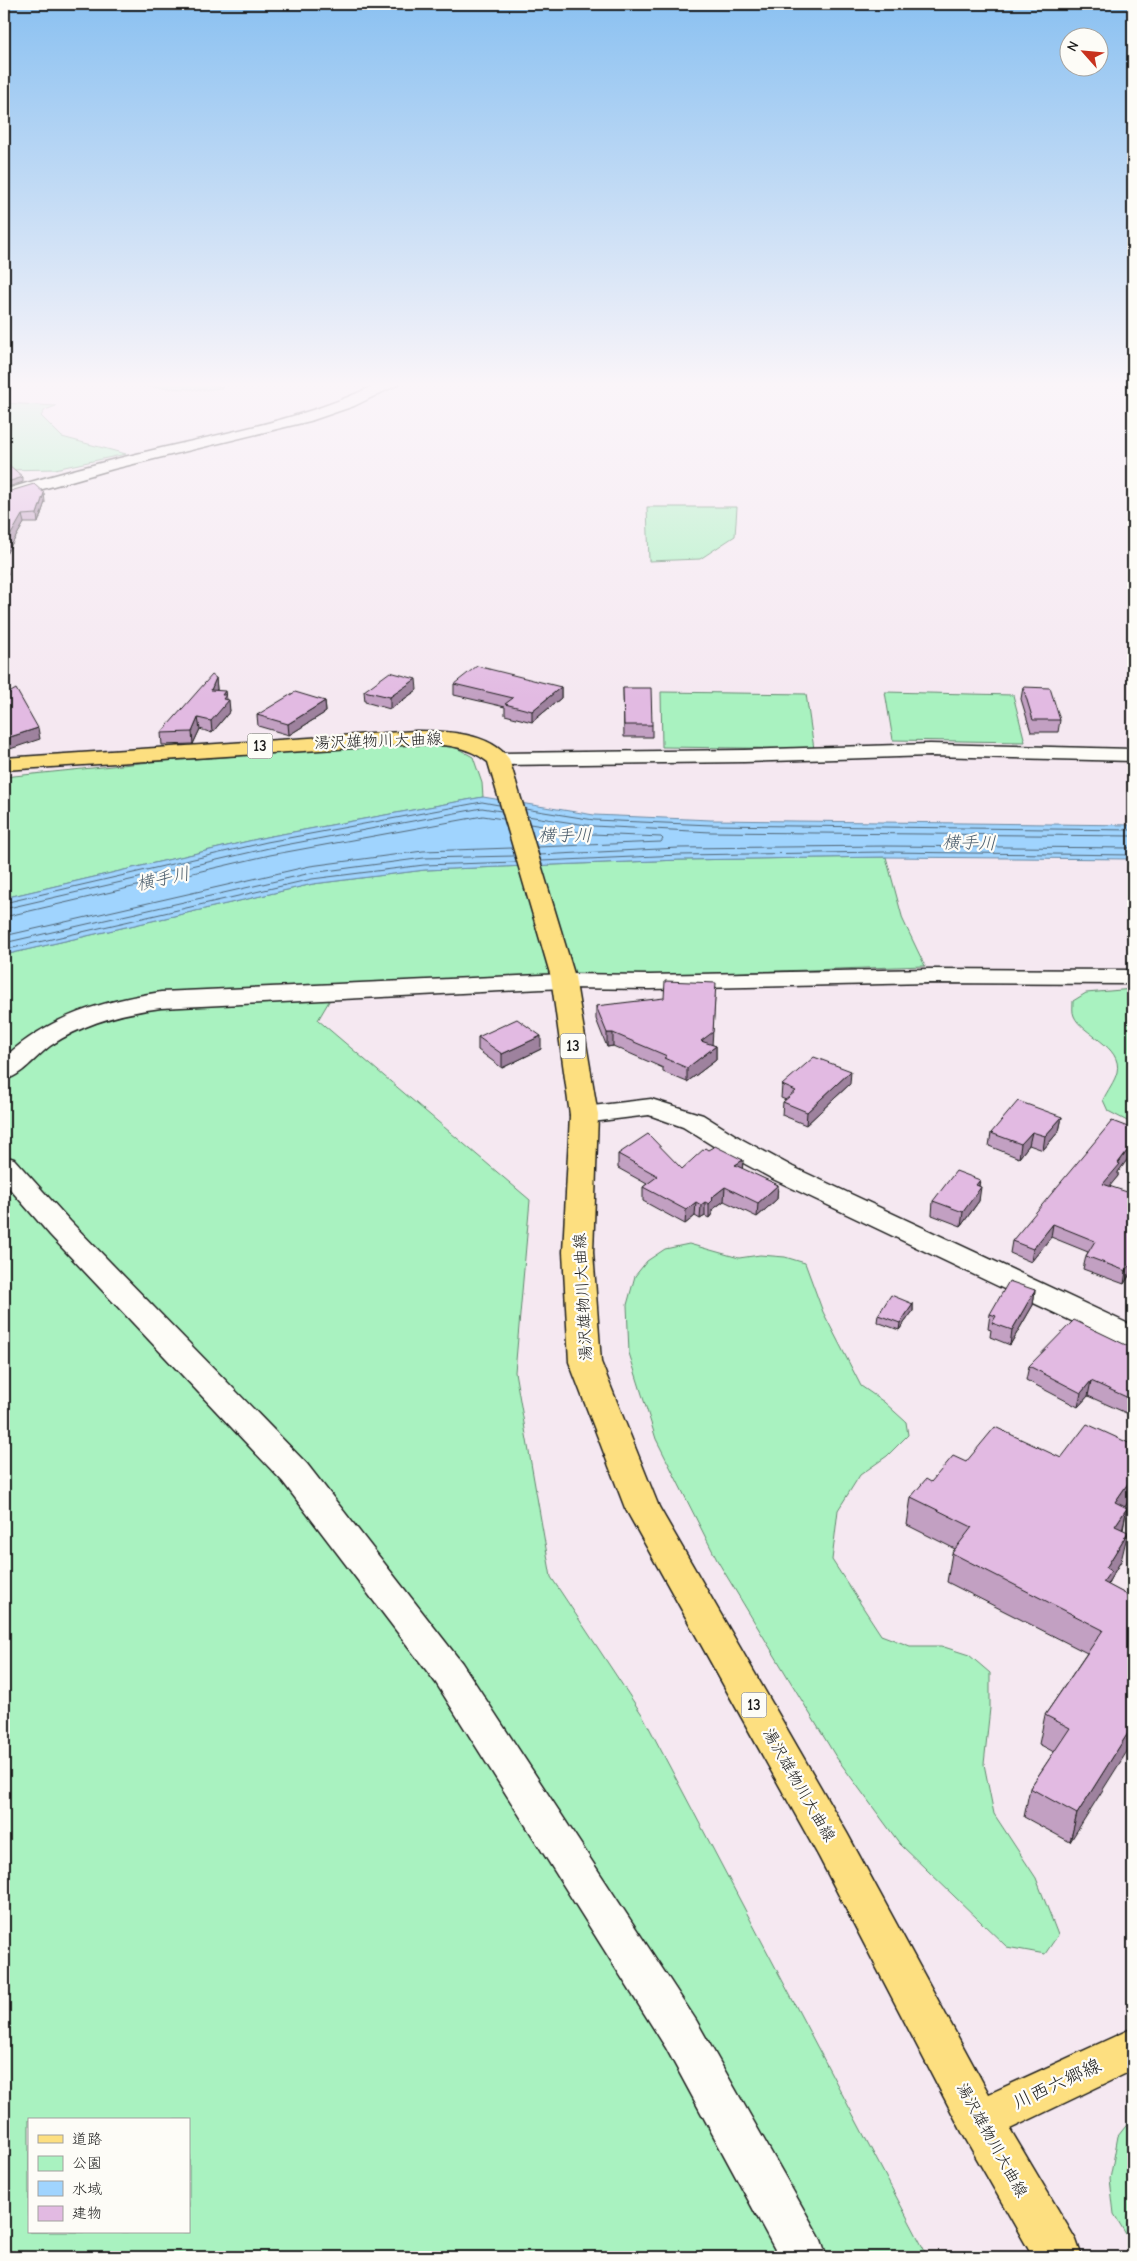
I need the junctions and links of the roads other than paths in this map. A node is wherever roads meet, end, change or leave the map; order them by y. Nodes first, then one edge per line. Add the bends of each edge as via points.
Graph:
1 (27, 488) edge
2 (4, 495) edge
3 (1133, 755) edge
4 (4, 764) edge
5 (501, 766) junction
6 (1133, 977) edge
7 (563, 979) junction
8 (4, 1072) edge
9 (584, 1115) junction
10 (4, 1165) edge
11 (1133, 1338) edge
12 (1133, 2048) edge
13 (980, 2121) junction
14 (804, 2257) edge
15 (1059, 2257) edge

1 - 2 street
3 - 5 street via 930,750
4 - 5 main road, 湯沢雄物川大曲線 / 13 via 387,738 446,738 489,750
5 - 7 main road, 湯沢雄物川大曲線 / 13
6 - 7 street via 929,976 650,982
7 - 8 street via 125,1004 68,1023 22,1054
7 - 9 main road, 湯沢雄物川大曲線 / 13
9 - 11 street via 652,1107 694,1121 783,1173
9 - 13 main road, 湯沢雄物川大曲線 / 13 via 578,1252 585,1362 638,1499 833,1845
10 - 14 street via 60,1228 295,1473 449,1673 681,2034
12 - 13 main road, 川西六郷線
13 - 15 main road, 湯沢雄物川大曲線 / 13

